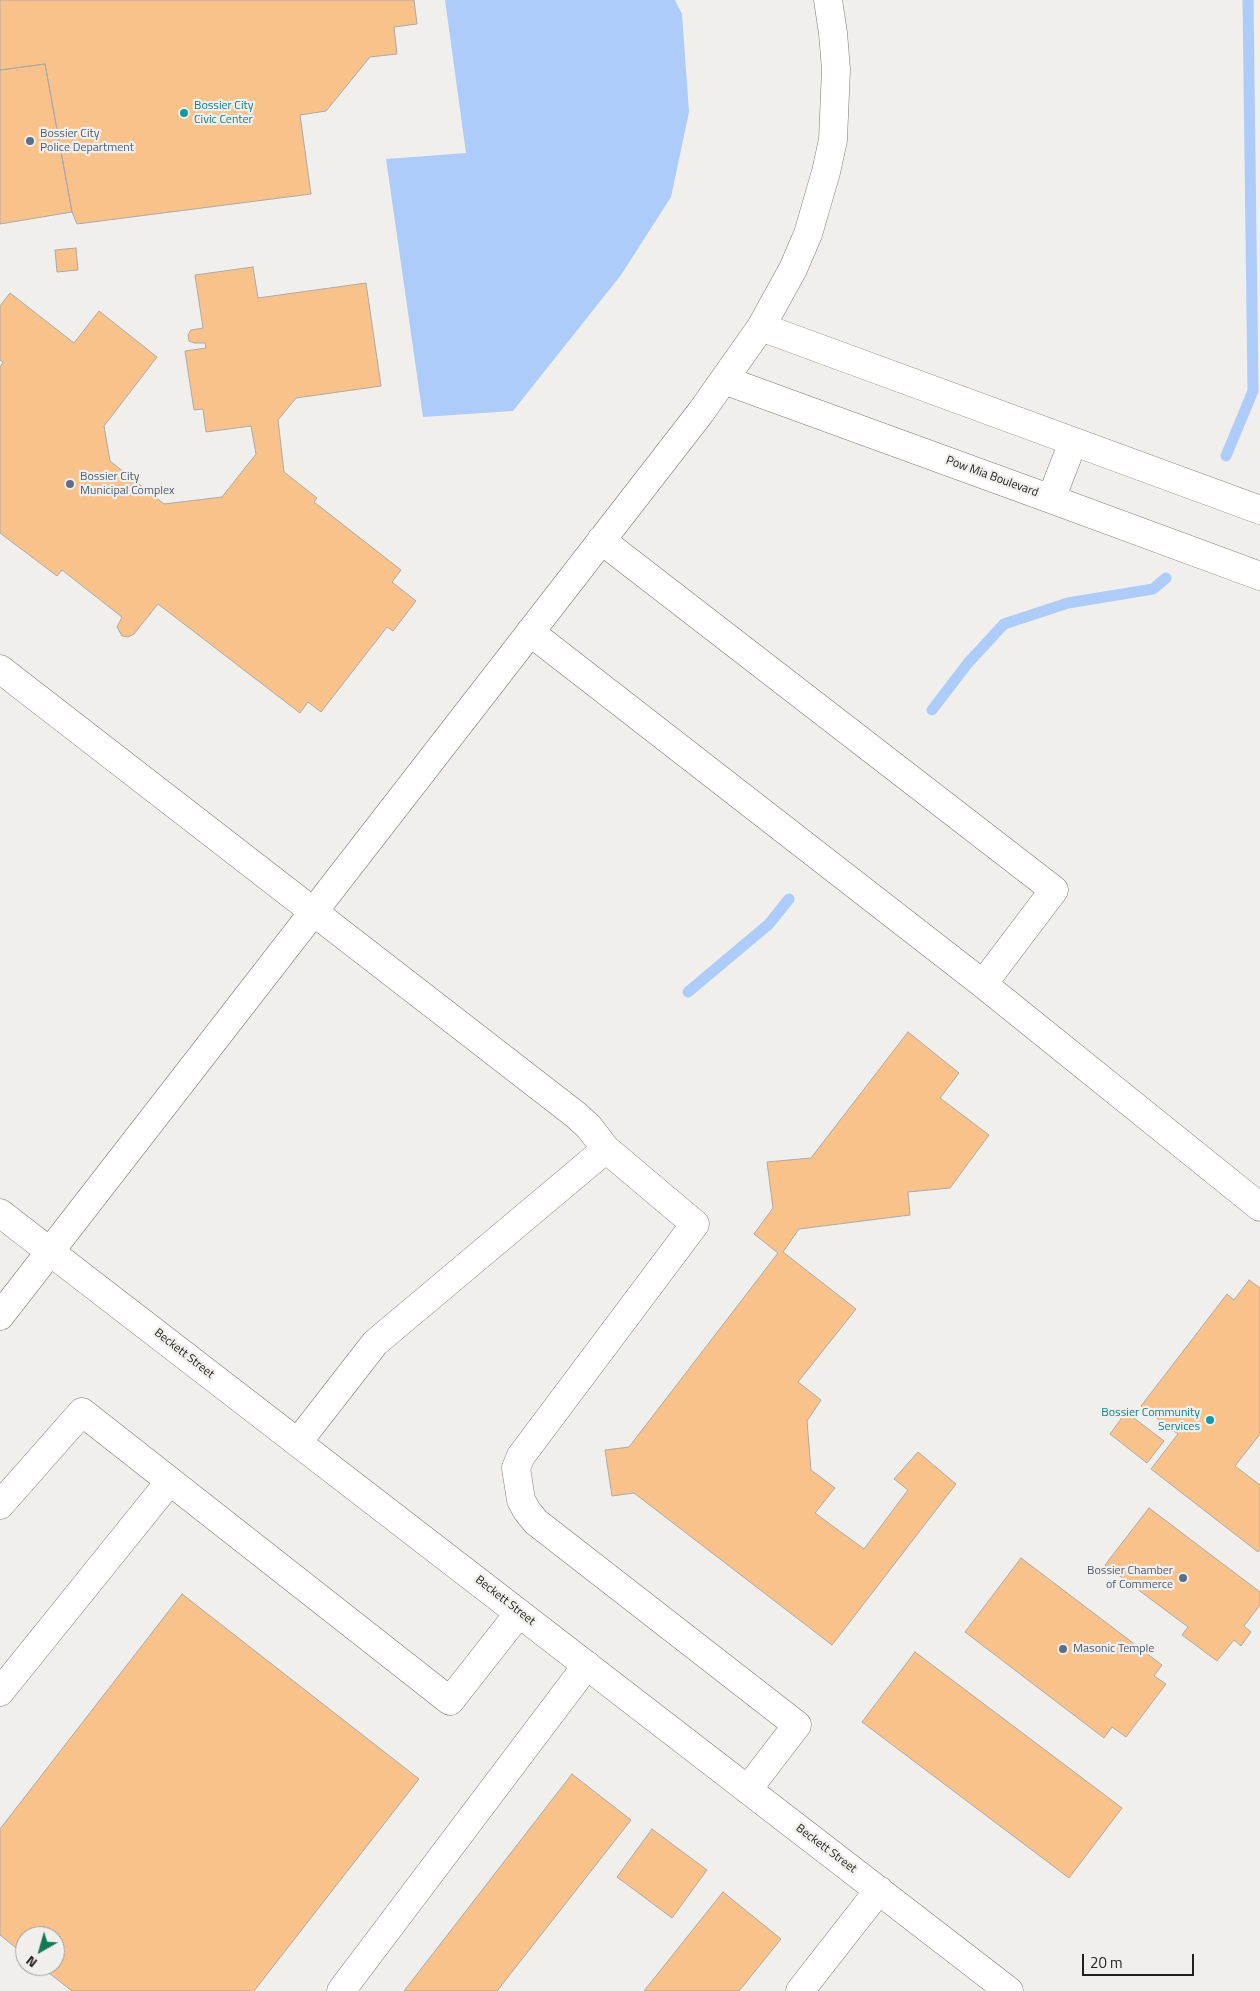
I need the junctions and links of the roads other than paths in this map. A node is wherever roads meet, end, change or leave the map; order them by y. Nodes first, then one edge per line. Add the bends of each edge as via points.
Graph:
1 (828, 0) edge
2 (761, 327) junction
3 (724, 380) junction
4 (1073, 442) junction
5 (1051, 499) junction
6 (1260, 510) edge
7 (601, 540) junction
8 (1260, 576) edge
9 (530, 632) junction
10 (0, 669) edge
11 (313, 911) junction
12 (983, 984) junction
13 (606, 1148) junction
14 (1260, 1207) edge
15 (0, 1213) edge
16 (50, 1251) junction
17 (0, 1316) edge
18 (298, 1442) junction
19 (170, 1481) junction
20 (0, 1505) edge
21 (519, 1612) junction
22 (588, 1665) junction
23 (0, 1692) edge
24 (748, 1789) junction
25 (879, 1890) junction
26 (341, 1991) edge
27 (800, 1991) edge
28 (1009, 1991) edge

1 - 2 street via 836,69 833,140 808,234
2 - 3 street
2 - 4 street
3 - 5 street, Pow Mia Boulevard
3 - 7 street
4 - 5 street
4 - 6 street
5 - 8 street, Pow Mia Boulevard
7 - 9 street
7 - 12 street via 1054,890
9 - 11 street
9 - 12 street
10 - 11 street
11 - 13 street via 576,1114
11 - 16 street
12 - 14 street
13 - 18 street via 375,1343
13 - 24 street via 695,1224 521,1456 516,1468 520,1500 536,1522 797,1724
15 - 16 street, Beckett Street
16 - 17 street
16 - 18 street, Beckett Street
18 - 21 street, Beckett Street
19 - 20 street via 82,1412
19 - 21 street via 450,1701
19 - 23 street
21 - 22 street, Beckett Street
22 - 24 street, Beckett Street
22 - 26 street
24 - 25 street, Beckett Street
25 - 27 street
25 - 28 street, Beckett Street

